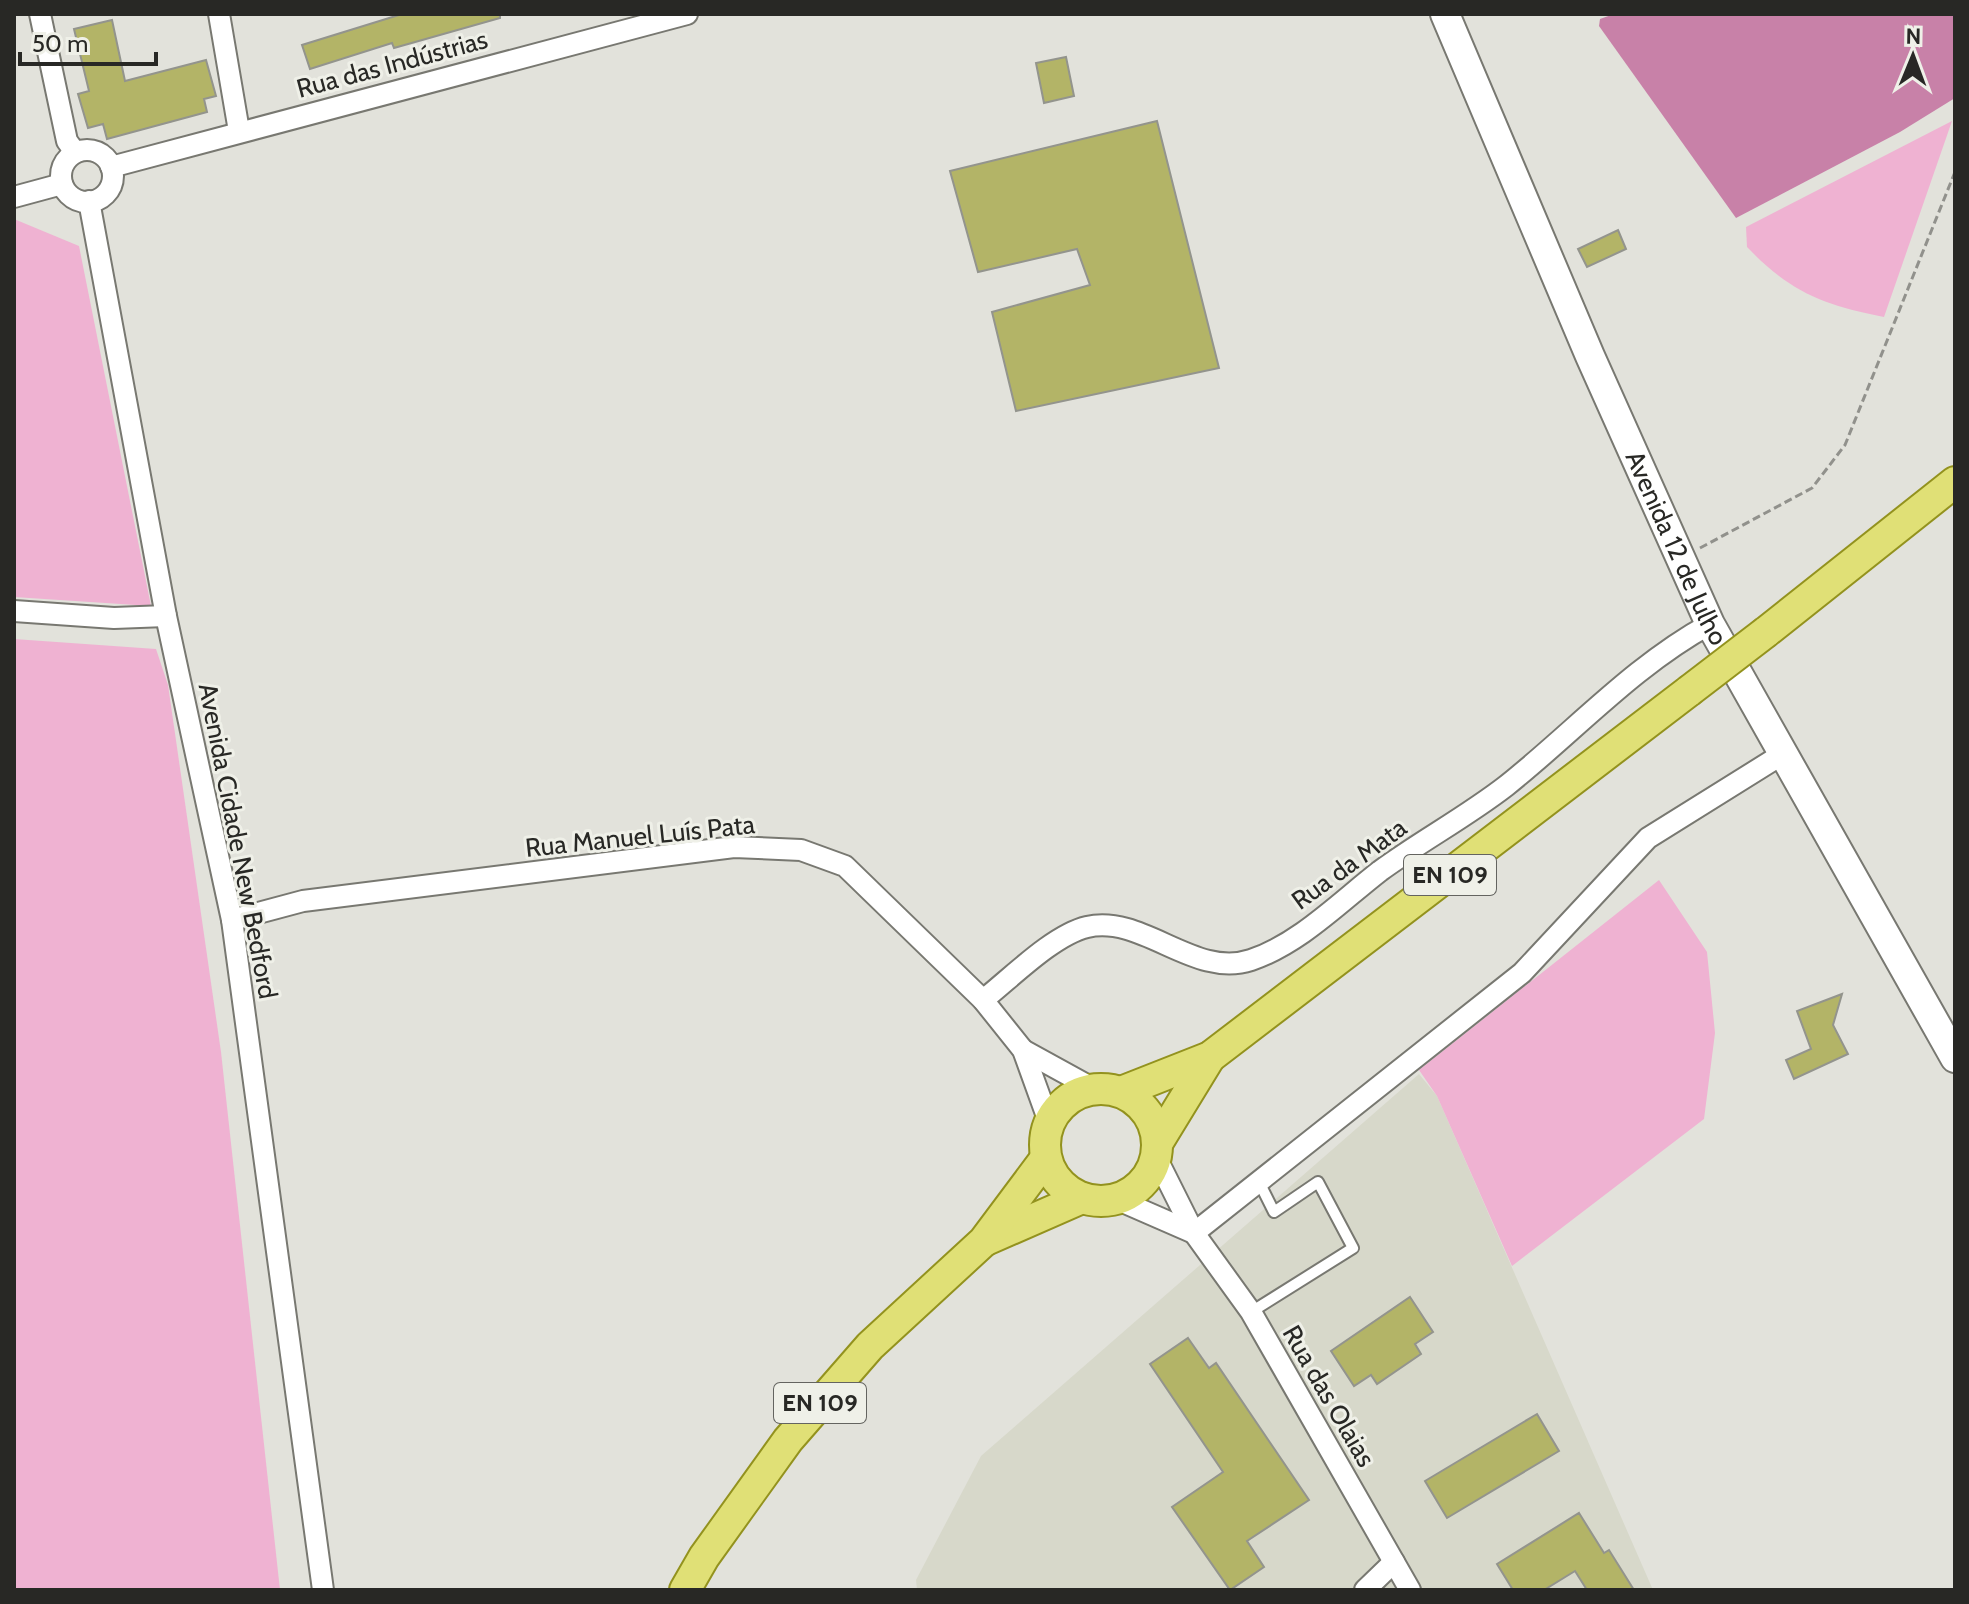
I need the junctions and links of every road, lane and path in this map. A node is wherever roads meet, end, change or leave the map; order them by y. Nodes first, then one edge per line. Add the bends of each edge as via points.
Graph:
1 (40, 14) edge
2 (219, 14) edge
3 (687, 14) edge
4 (1445, 14) edge
5 (239, 131) junction
6 (75, 152) junction
7 (111, 167) junction
8 (1955, 172) edge
9 (62, 184) junction
10 (14, 197) edge
11 (89, 201) junction
12 (1955, 482) edge
13 (1681, 558) junction
14 (14, 611) edge
15 (166, 616) junction
16 (1710, 624) junction
17 (1781, 755) junction
18 (232, 920) junction
19 (983, 1000) junction
20 (1023, 1050) junction
21 (1210, 1057) junction
22 (1955, 1058) edge
23 (1108, 1090) junction
24 (1049, 1122) junction
25 (1157, 1149) junction
26 (1046, 1158) junction
27 (1259, 1182) junction
28 (1082, 1198) junction
29 (1116, 1199) junction
30 (1194, 1233) junction
31 (984, 1241) junction
32 (1251, 1312) junction
33 (1394, 1562) junction
34 (323, 1590) edge
35 (685, 1590) edge
36 (1365, 1590) edge
37 (1410, 1590) edge

1 - 6 street via 67,141
2 - 5 street
3 - 5 street, Rua das Indústrias
4 - 13 main road, Avenida 12 de Julho
5 - 7 street, Rua das Indústrias
6 - 7 street via 92,150
6 - 9 street via 61,169
7 - 11 street via 108,189
8 - 13 path via 1837,457 1812,488
9 - 10 street
9 - 11 street via 73,197
11 - 15 street, Avenida Cidade New Bedford
12 - 21 main road, EN 109, bridge
13 - 16 main road, Avenida 12 de Julho
14 - 15 street
15 - 18 street, Avenida Cidade New Bedford
16 - 17 main road, Avenida 12 de Julho
16 - 19 street, Rua da Mata via 1668,647 1504,787 1277,950 1246,961 1207,961 1123,929 1087,927 1055,943
17 - 22 main road, Avenida 12 de Julho
17 - 27 street via 1648,838 1522,973
18 - 19 street, Rua Manuel Luís Pata via 318,899 734,847 801,850 845,866
18 - 34 street, Avenida Cidade New Bedford
19 - 20 street, Rua Manuel Luís Pata
20 - 23 street
20 - 24 street
21 - 23 main road
21 - 25 main road
23 - 24 main road via 1076,1094
23 - 25 main road via 1147,1112
24 - 26 main road
25 - 29 main road via 1142,1183
25 - 30 street, Rua das Olaias
26 - 28 main road via 1053,1175
26 - 31 main road
27 - 30 street
27 - 32 lane via 1274,1212 1318,1182 1353,1248
28 - 29 main road
28 - 31 main road
29 - 30 street
30 - 32 street, Rua das Olaias
31 - 35 main road, EN 109 via 870,1346 788,1440
32 - 33 street, Rua das Olaias
33 - 36 street
33 - 37 street, Rua das Olaias

